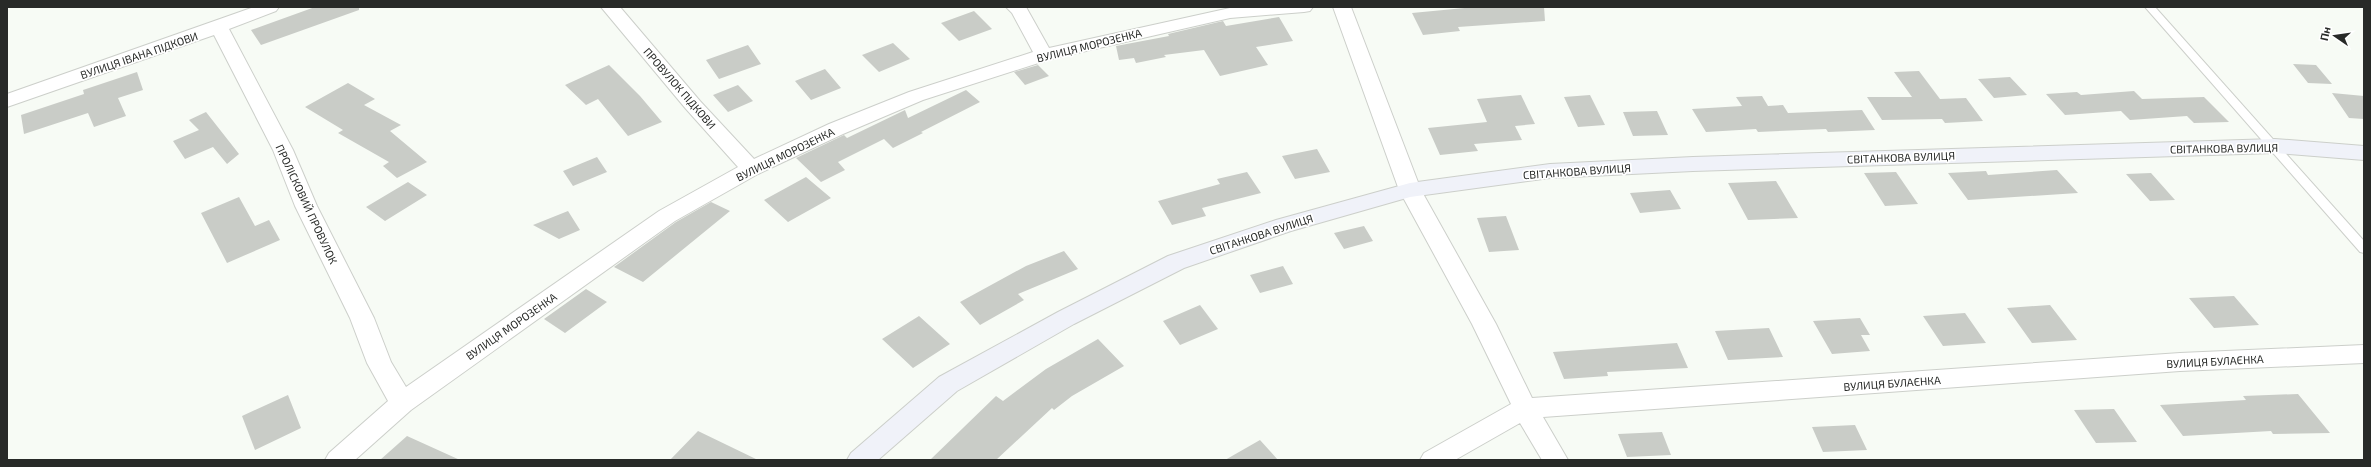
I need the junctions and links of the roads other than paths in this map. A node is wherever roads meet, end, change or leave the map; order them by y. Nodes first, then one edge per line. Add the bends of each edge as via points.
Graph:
1 (270, 7) edge
2 (610, 7) edge
3 (1015, 7) edge
4 (1304, 7) edge
5 (1342, 7) edge
6 (2150, 7) edge
7 (219, 27) junction
8 (1044, 55) junction
9 (7, 101) edge
10 (2275, 146) junction
11 (2364, 153) edge
12 (751, 169) junction
13 (1410, 190) junction
14 (2364, 249) edge
15 (2364, 354) edge
16 (402, 403) junction
17 (1525, 408) junction
18 (338, 460) edge
19 (860, 460) edge
20 (1433, 460) edge
21 (1555, 460) edge

1 - 7 street, ВУЛИЦЯ ІВАНА ПІДКОВИ
2 - 12 street, ПРОВУЛОК ПІДКОВИ
3 - 8 street
4 - 8 street, ВУЛИЦЯ МОРОЗЕНКА via 1230,13
5 - 13 street
6 - 10 lane
7 - 9 street, ВУЛИЦЯ ІВАНА ПІДКОВИ
7 - 16 street, ПРОЛІСКОВИЙ ПРОВУЛОК via 283,150 306,206 362,318 379,363
8 - 12 street, ВУЛИЦЯ МОРОЗЕНКА via 916,96 836,129
10 - 11 street, СВІТАНКОВА ВУЛИЦЯ
10 - 13 street, СВІТАНКОВА ВУЛИЦЯ via 1685,164 1550,171
10 - 14 lane
12 - 16 street, ВУЛИЦЯ МОРОЗЕНКА via 667,216
13 - 17 street via 1484,324
13 - 19 street, СВІТАНКОВА ВУЛИЦЯ via 1284,225 1176,262 1066,318 948,384
15 - 17 street, ВУЛИЦЯ БУЛАЄНКА via 2180,362
16 - 18 street, ВУЛИЦЯ МОРОЗЕНКА
17 - 20 street, ВУЛИЦЯ БУЛАЄНКА
17 - 21 street

